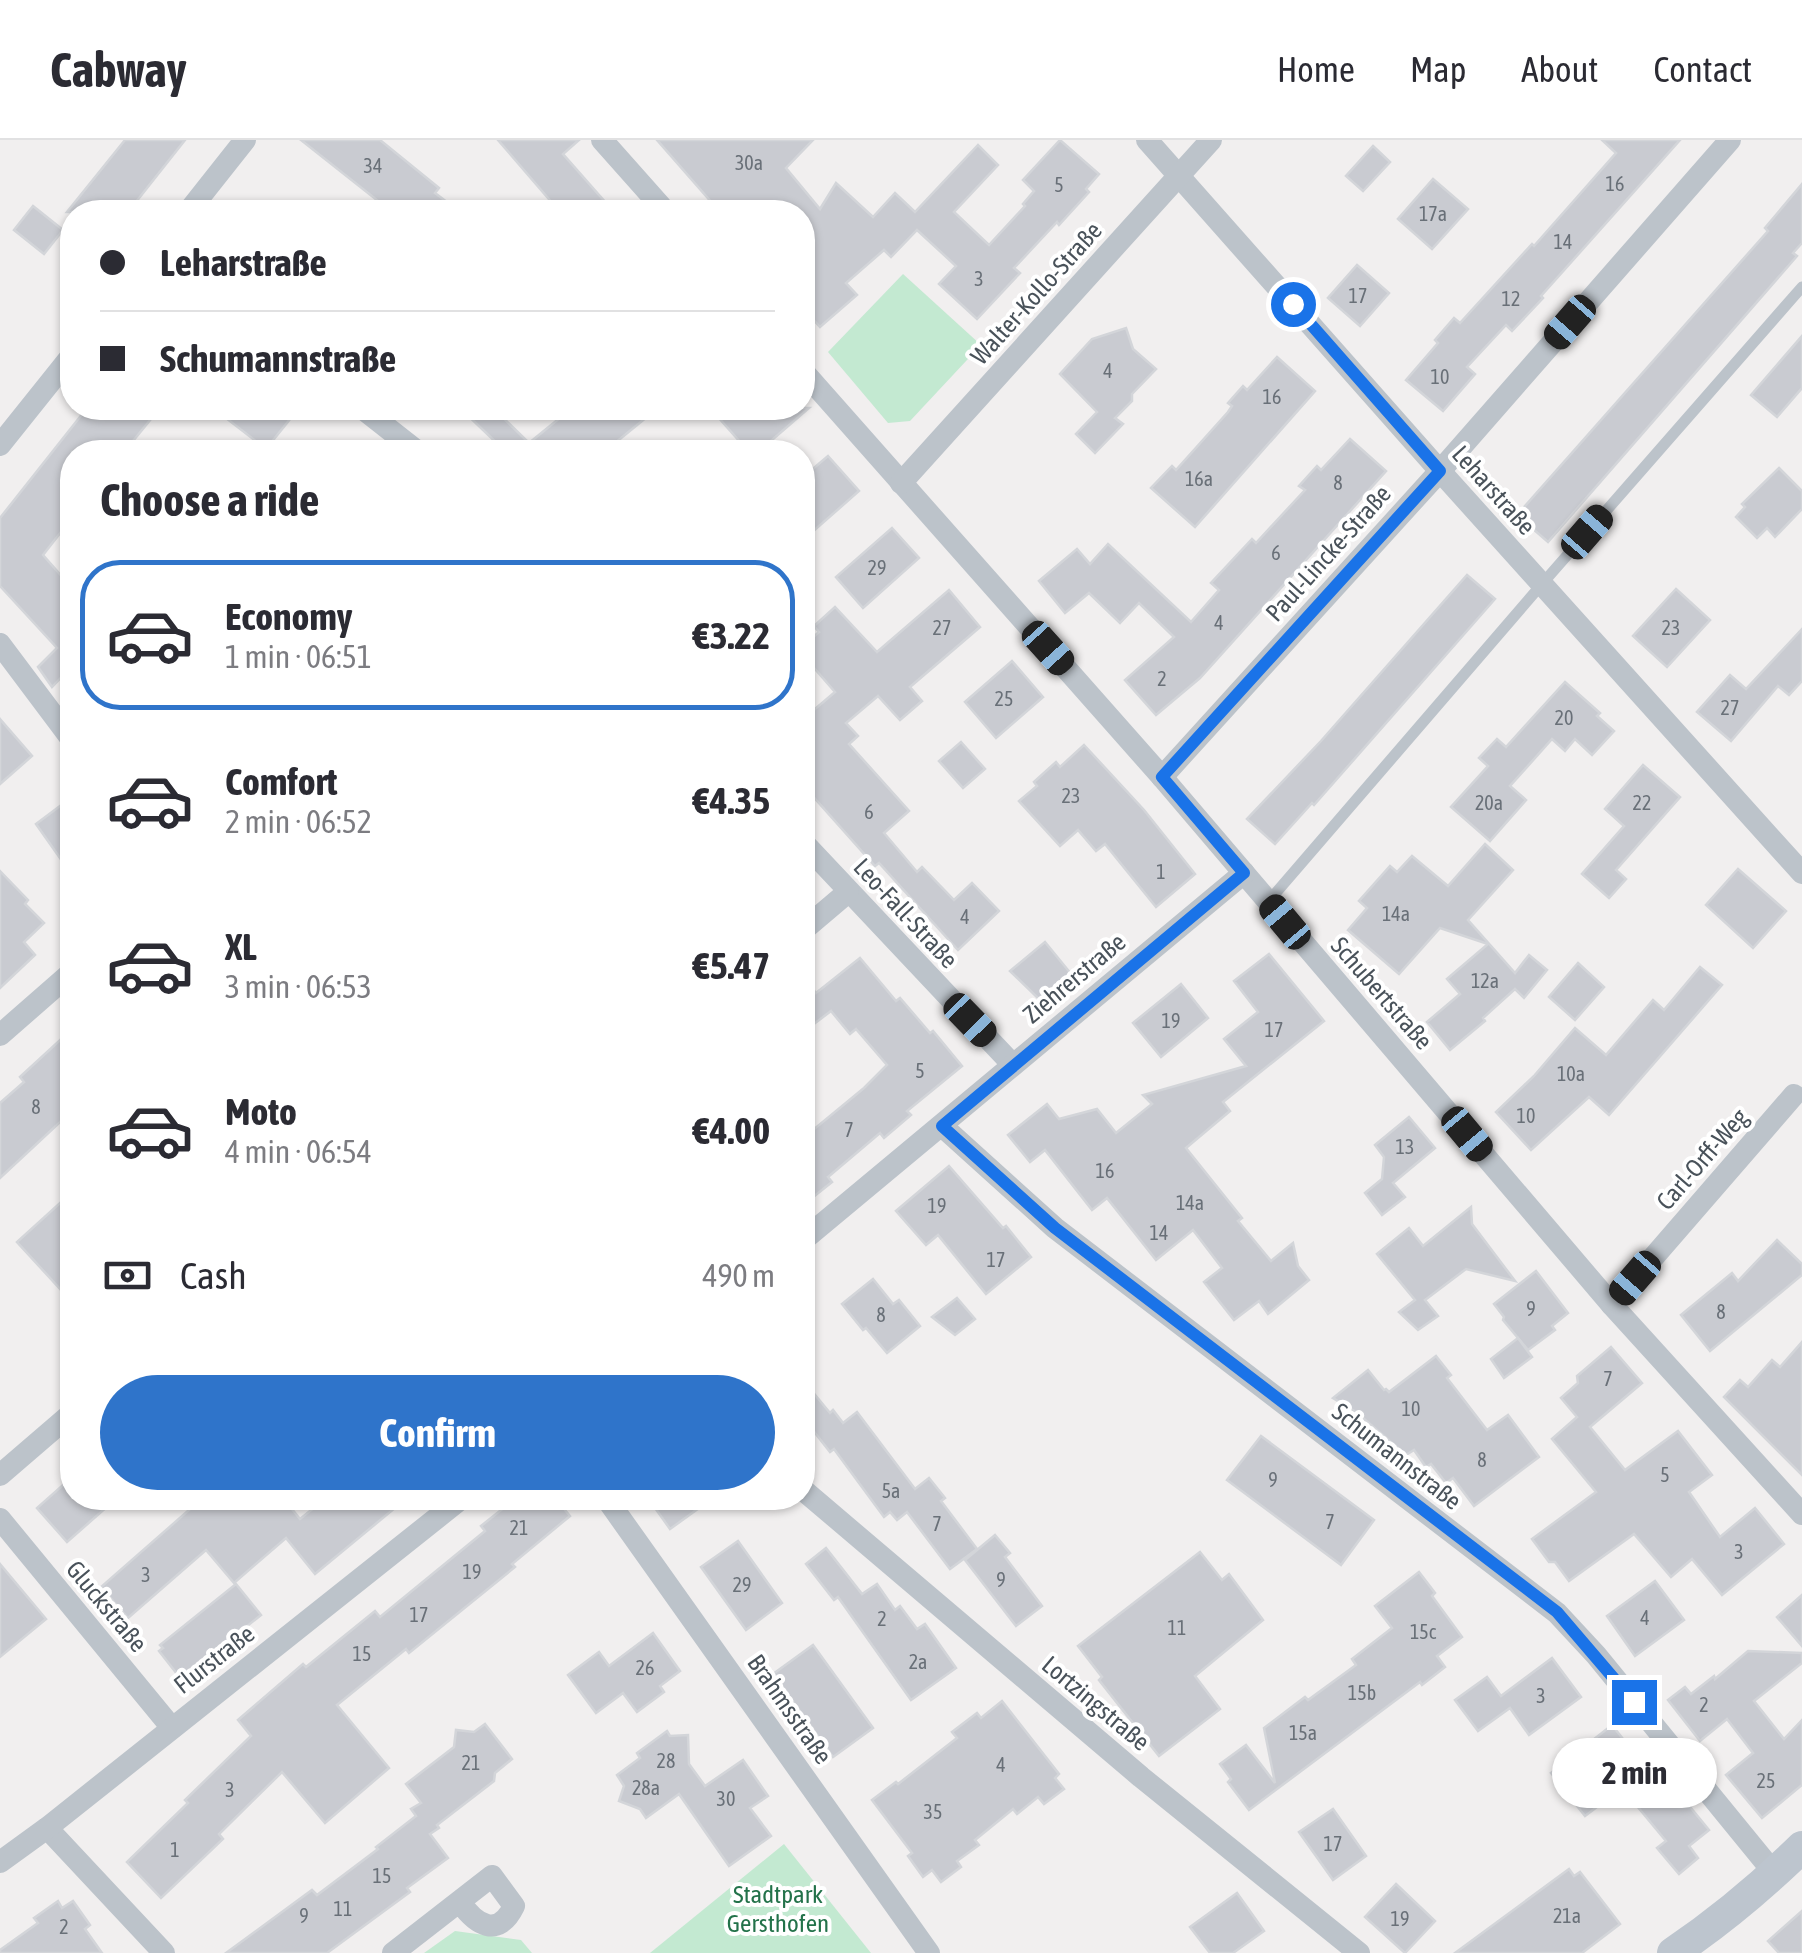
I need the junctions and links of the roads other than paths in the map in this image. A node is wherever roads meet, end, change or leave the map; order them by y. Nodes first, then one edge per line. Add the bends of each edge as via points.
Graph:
1 (246, 140) edge
2 (602, 140) edge
3 (1148, 140) edge
4 (1211, 140) edge
5 (1730, 140) edge
6 (1180, 176) junction
7 (198, 200) edge
8 (655, 200) edge
9 (1802, 286) edge
10 (60, 370) edge
11 (815, 385) edge
12 (377, 420) edge
13 (403, 440) edge
14 (0, 446) edge
15 (1440, 471) junction
16 (900, 483) junction
17 (1542, 584) junction
18 (0, 644) edge
19 (60, 724) edge
20 (1162, 777) junction
21 (815, 855) edge
22 (1244, 873) junction
23 (1802, 873) edge
24 (848, 892) junction
25 (1268, 902) junction
26 (815, 921) edge
27 (60, 982) edge
28 (0, 1035) edge
29 (1012, 1065) junction
30 (1794, 1095) dead end
31 (942, 1126) junction
32 (815, 1230) edge
33 (1612, 1305) junction
34 (60, 1424) edge
35 (0, 1476) edge
36 (815, 1500) edge
37 (447, 1510) edge
38 (615, 1510) edge
39 (1802, 1514) edge
40 (0, 1519) edge
41 (172, 1728) junction
42 (47, 1828) junction
43 (1802, 1848) edge
44 (0, 1862) edge
45 (1774, 1874) junction
46 (460, 1902) junction
47 (164, 1953) edge
48 (393, 1953) edge
49 (929, 1953) edge
50 (1360, 1953) edge
51 (1673, 1953) edge

1 - 7 street
2 - 8 street
3 - 6 street, Leharstraße
4 - 6 street, Walter-Kollo-Straße
5 - 15 street, Paul-Lincke-Straße
6 - 15 street, Leharstraße
6 - 16 street, Walter-Kollo-Straße
9 - 17 lane
10 - 14 street
11 - 16 street, Schubertstraße
12 - 13 street
15 - 17 street, Leharstraße
15 - 20 street, Paul-Lincke-Straße
16 - 20 street, Schubertstraße
17 - 23 street, Leharstraße
17 - 25 lane
18 - 19 street
20 - 22 street, Schubertstraße
21 - 24 street, Leo-Fall-Straße
22 - 25 street, Schubertstraße
22 - 29 street, Ziehrerstraße
24 - 26 street
24 - 29 street, Leo-Fall-Straße
25 - 33 street, Schubertstraße
27 - 28 street
29 - 31 street, Ziehrerstraße
30 - 33 street, Carl-Orff-Weg
31 - 32 street, Ziehrerstraße
31 - 45 street, Schumannstraße via 1055,1228 1557,1612
33 - 39 street, Schubertstraße
34 - 35 street
36 - 50 street, Lortzingstraße
37 - 41 street, Flurstraße
38 - 49 street, Brahmsstraße
40 - 41 street, Gluckstraße
41 - 42 street, Flurstraße
42 - 44 street, Flurstraße
42 - 47 street
43 - 45 main road
45 - 51 main road
46 - 46 street via 492,1876 514,1906 491,1926 476,1922
46 - 48 street

